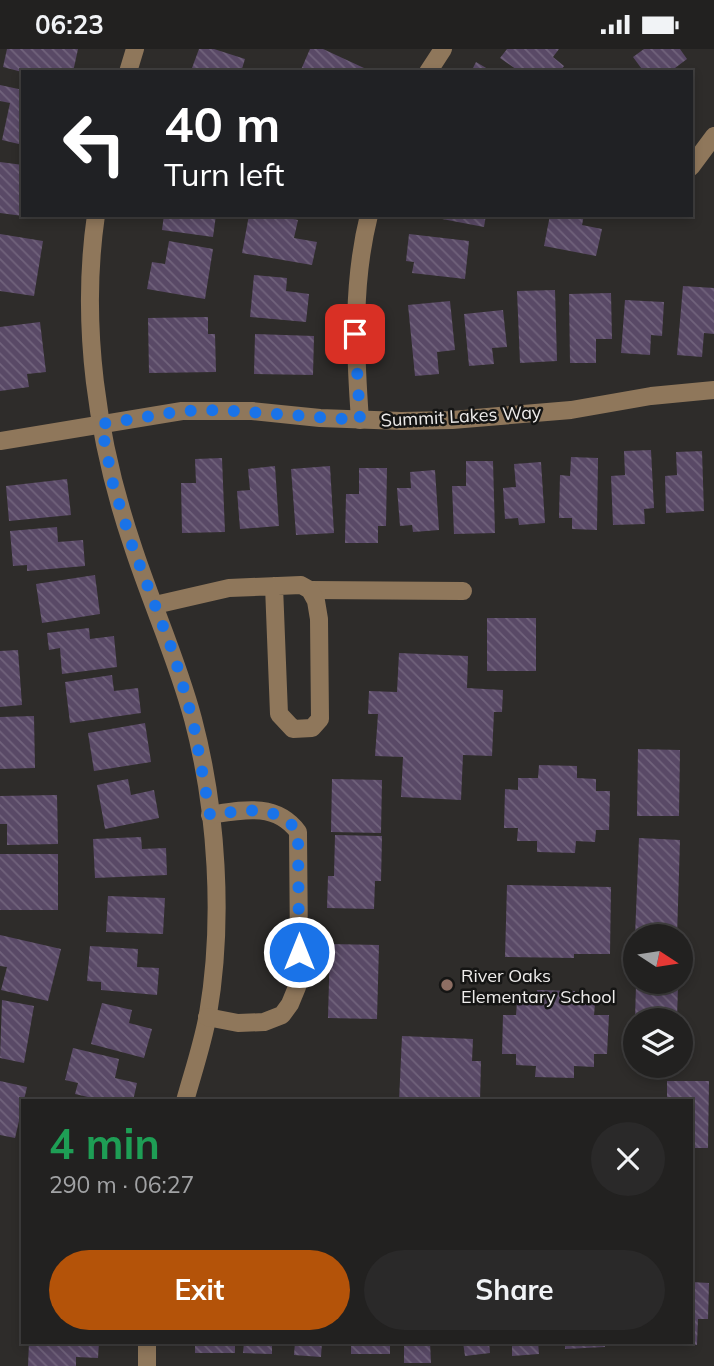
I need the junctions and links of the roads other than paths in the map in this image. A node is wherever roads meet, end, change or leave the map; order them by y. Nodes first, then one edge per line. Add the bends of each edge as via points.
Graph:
1 (135, 49) edge
2 (443, 49) edge
3 (129, 70) edge
4 (429, 70) edge
5 (714, 136) edge
6 (693, 164) edge
7 (96, 217) edge
8 (369, 217) edge
9 (714, 390) edge
10 (360, 420) junction
11 (101, 424) junction
12 (0, 441) edge
13 (274, 586) junction
14 (463, 591) dead end
15 (313, 595) junction
16 (155, 605) junction
17 (210, 815) junction
18 (207, 1017) junction
19 (186, 1099) edge
20 (147, 1344) edge
21 (147, 1366) edge

1 - 3 street
2 - 4 street
5 - 6 street
7 - 11 street via 90,294
8 - 10 street via 355,313
9 - 10 street, Summit Lakes Way via 512,416
10 - 11 street, Summit Lakes Way via 220,410
11 - 12 street, Summit Lakes Way
11 - 16 street via 113,484
13 - 15 street via 301,585
13 - 15 street via 279,714 293,729 312,728 320,719 319,619
13 - 16 street via 229,588
14 - 15 street
16 - 17 street via 193,721
17 - 18 street via 215,899
17 - 18 street via 247,810 273,813 288,820 298,832 299,952 297,987 282,1015 264,1022 238,1023
18 - 19 street
20 - 21 street

